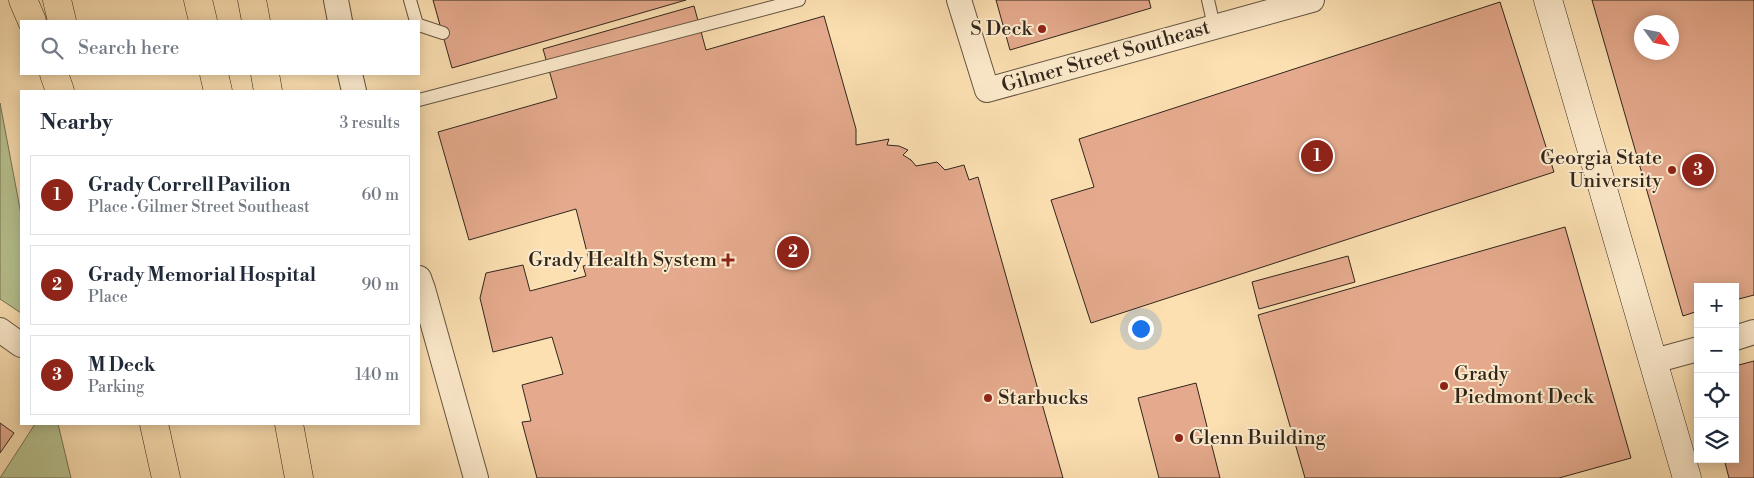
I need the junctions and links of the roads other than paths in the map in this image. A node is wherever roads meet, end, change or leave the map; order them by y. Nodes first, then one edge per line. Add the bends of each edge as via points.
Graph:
1 (24, 0) edge
2 (57, 0) edge
3 (198, 0) edge
4 (252, 0) edge
5 (336, 0) edge
6 (410, 0) edge
7 (799, 0) edge
8 (959, 0) edge
9 (1208, 0) edge
10 (1312, 0) edge
11 (1548, 0) edge
12 (32, 20) edge
13 (62, 20) edge
14 (203, 20) edge
15 (256, 20) edge
16 (340, 20) edge
17 (416, 20) edge
18 (420, 25) edge
19 (1214, 26) junction
20 (443, 33) dead end
21 (54, 75) edge
22 (73, 75) edge
23 (214, 75) edge
24 (265, 75) edge
25 (350, 75) edge
26 (60, 90) edge
27 (77, 90) edge
28 (218, 90) edge
29 (268, 90) edge
30 (354, 90) edge
31 (420, 100) edge
32 (420, 282) edge
33 (0, 330) edge
34 (1754, 332) edge
35 (1739, 337) edge
36 (20, 344) edge
37 (1694, 350) edge
38 (1654, 361) junction
39 (154, 425) edge
40 (289, 425) edge
41 (301, 473) edge
42 (166, 478) edge
43 (476, 478) edge
44 (1687, 478) edge

1 - 12 highway
2 - 13 highway
3 - 14 highway
4 - 15 highway
5 - 16 street
6 - 17 lane
7 - 31 lane
8 - 19 street, Gilmer Street Southeast via 987,90
9 - 19 lane
10 - 19 street, Gilmer Street Southeast
11 - 38 main road
18 - 20 lane
21 - 26 highway
22 - 27 highway
23 - 28 highway
24 - 29 highway
25 - 30 street
32 - 43 street
33 - 36 street
34 - 35 street
37 - 38 street
38 - 44 main road
39 - 42 highway
40 - 41 highway

